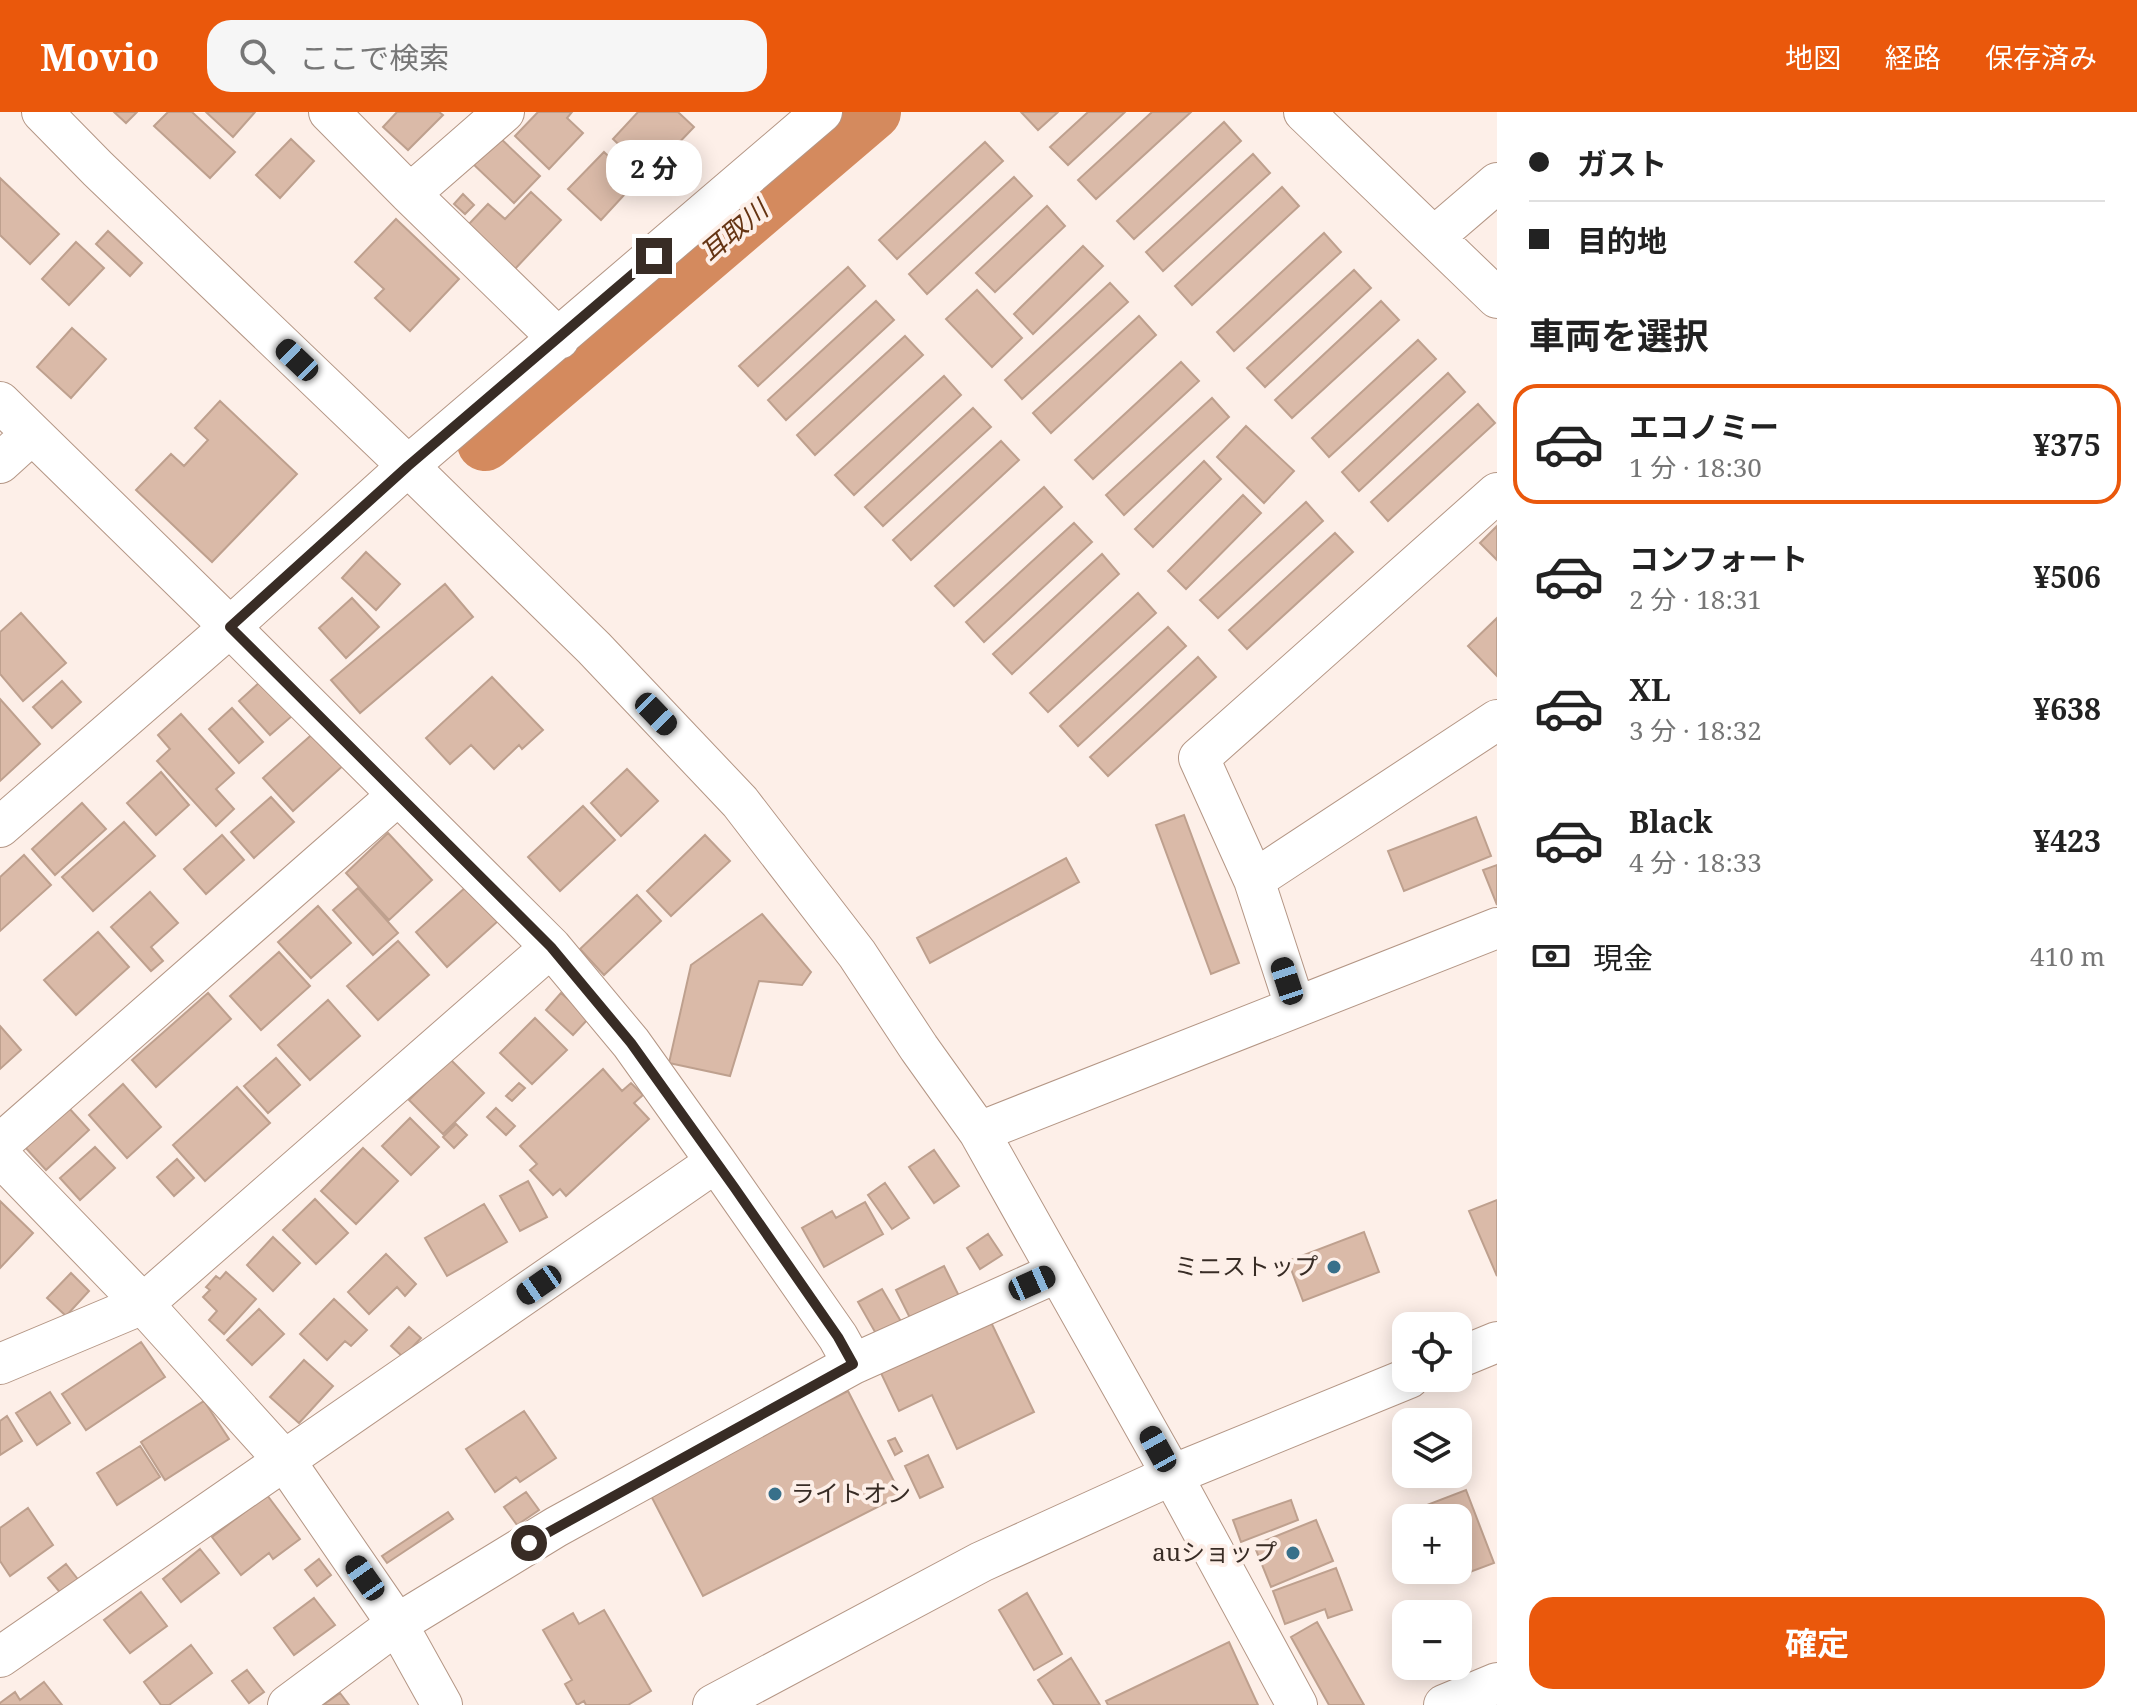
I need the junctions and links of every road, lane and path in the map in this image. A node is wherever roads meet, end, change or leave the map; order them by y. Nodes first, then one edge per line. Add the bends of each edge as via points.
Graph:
1 (42, 112) edge
2 (329, 112) edge
3 (504, 112) edge
4 (822, 112) edge
5 (1304, 112) edge
6 (1497, 183) edge
7 (410, 194) junction
8 (1434, 237) junction
9 (1497, 298) edge
10 (559, 339) junction
11 (0, 402) edge
12 (32, 434) junction
13 (0, 463) edge
14 (408, 466) junction
15 (1497, 493) edge
16 (230, 627) junction
17 (1497, 720) edge
18 (398, 795) junction
19 (0, 827) edge
20 (1254, 880) junction
21 (1497, 928) edge
22 (551, 947) junction
23 (1295, 1006) junction
24 (979, 1132) junction
25 (0, 1144) edge
26 (0, 1156) edge
27 (716, 1162) junction
28 (1058, 1272) junction
29 (143, 1304) junction
30 (1497, 1342) edge
31 (1472, 1352) edge
32 (0, 1364) edge
33 (853, 1364) junction
34 (1392, 1385) edge
35 (285, 1461) junction
36 (1172, 1475) junction
37 (397, 1624) junction
38 (0, 1657) edge
39 (1497, 1683) edge
40 (288, 1705) edge
41 (442, 1705) edge
42 (713, 1705) edge
43 (1297, 1705) edge
44 (1444, 1705) edge

1 - 14 street
2 - 7 street
3 - 7 street
4 - 10 street
5 - 8 street
6 - 8 street
7 - 10 street
8 - 9 street
10 - 14 street
11 - 12 street
12 - 13 street
12 - 16 street
14 - 16 street
14 - 24 street via 594,648 740,802 857,954
15 - 20 street via 1199,758
16 - 18 street
16 - 19 street
17 - 20 street
18 - 22 street
18 - 25 street
20 - 23 street
21 - 23 street
22 - 27 street via 631,1043
22 - 29 street
23 - 24 street
24 - 28 street
26 - 29 street
27 - 33 street
27 - 35 street
28 - 33 street
28 - 36 street
29 - 32 street
29 - 35 street
30 - 31 street
33 - 37 street via 556,1527
34 - 36 street
35 - 37 street
35 - 38 street
36 - 42 street via 981,1562
36 - 43 street
37 - 40 street
37 - 41 street
39 - 44 street

